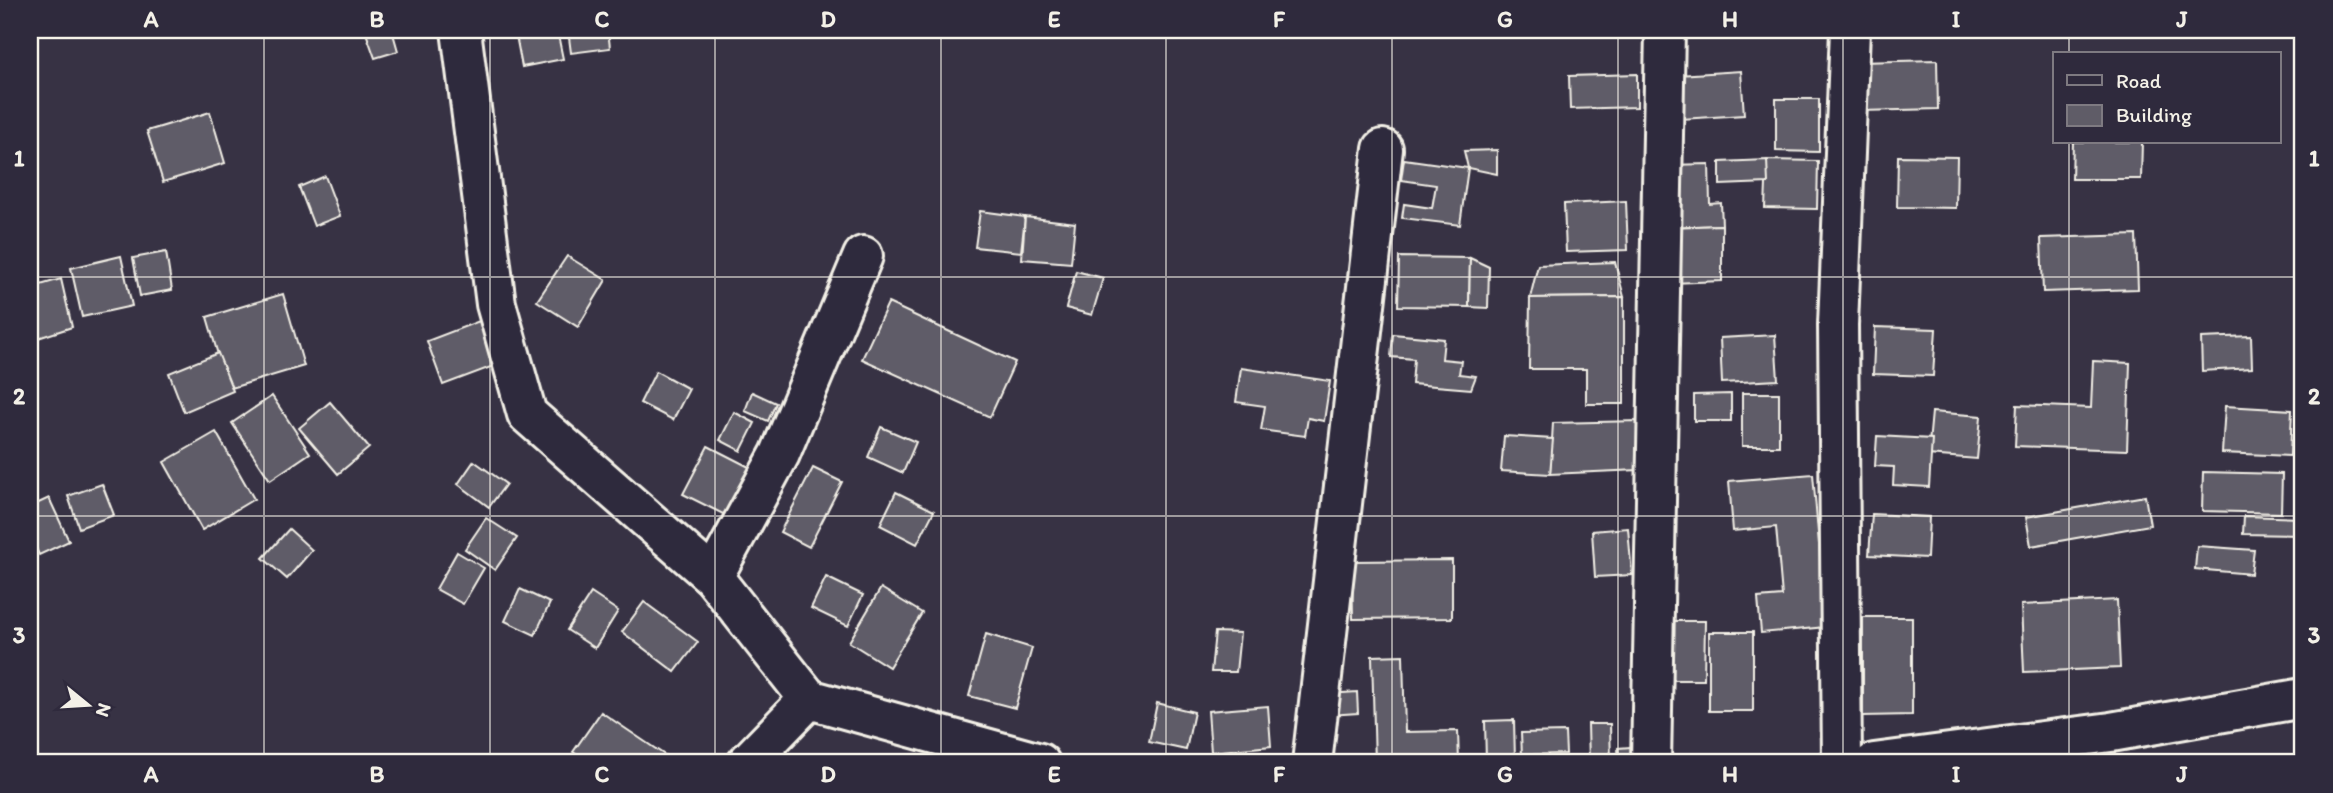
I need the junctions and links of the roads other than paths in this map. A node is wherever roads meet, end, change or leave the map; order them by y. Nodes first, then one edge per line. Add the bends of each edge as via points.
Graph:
1 (461, 30) edge
2 (1665, 30) edge
3 (1850, 30) edge
4 (1383, 149) dead end
5 (863, 256) dead end
6 (713, 577) junction
7 (2303, 698) edge
8 (809, 699) junction
9 (2112, 748) edge
10 (747, 763) edge
11 (1040, 763) edge
12 (1312, 763) edge
13 (1651, 763) edge
14 (1842, 763) edge
15 (1874, 763) edge

1 - 6 street via 496,304 527,414
2 - 13 street
3 - 14 street via 1838,325
4 - 12 street
5 - 6 street via 780,454
6 - 8 street
7 - 9 street
8 - 10 street
8 - 11 street
9 - 15 street

